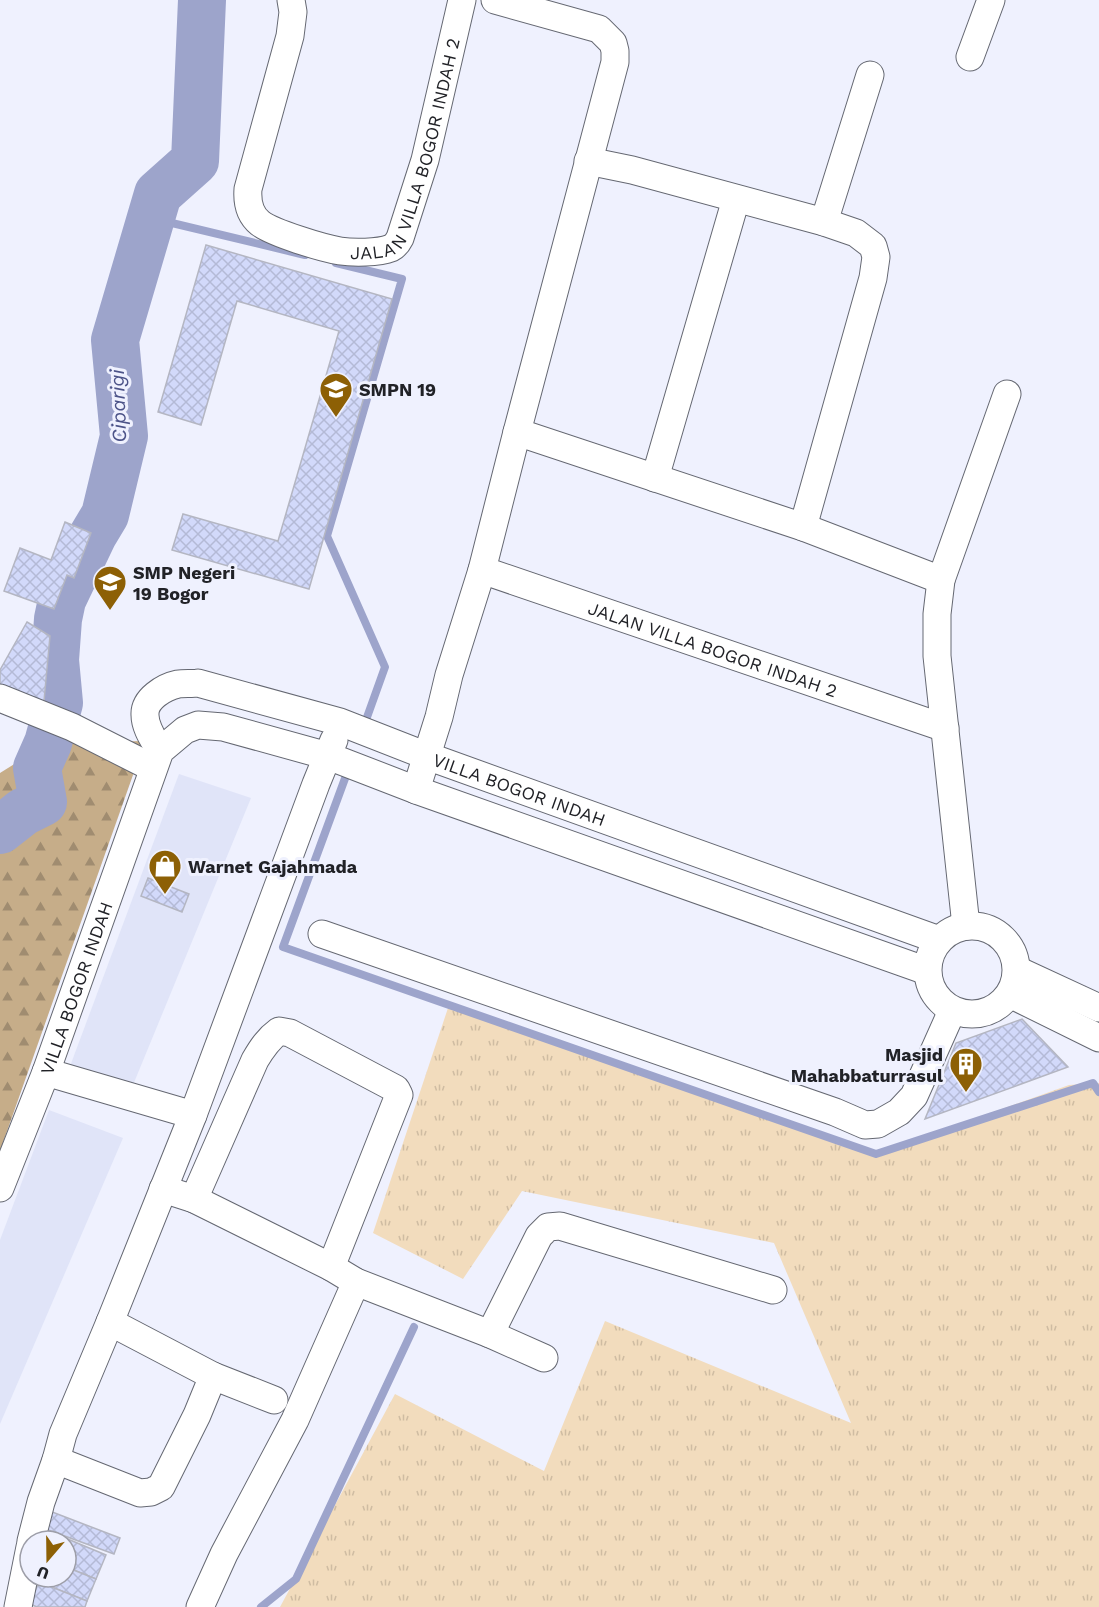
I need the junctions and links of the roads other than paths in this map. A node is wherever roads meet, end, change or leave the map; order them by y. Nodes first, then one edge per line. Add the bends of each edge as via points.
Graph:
1 (291, 0) edge
2 (462, 0) edge
3 (495, 0) edge
4 (991, 0) edge
5 (970, 57) dead end
6 (870, 75) dead end
7 (588, 161) junction
8 (736, 199) junction
9 (824, 222) junction
10 (1007, 394) dead end
11 (517, 432) junction
12 (655, 478) junction
13 (803, 527) junction
14 (482, 570) junction
15 (941, 580) junction
16 (0, 698) edge
17 (340, 722) junction
18 (945, 728) junction
19 (328, 756) junction
20 (427, 756) junction
21 (156, 759) junction
22 (416, 790) junction
23 (966, 926) junction
24 (322, 934) dead end
25 (939, 940) junction
26 (927, 971) junction
27 (1013, 982) junction
28 (1099, 1008) edge
29 (952, 1011) junction
30 (1099, 1038) edge
31 (46, 1072) junction
32 (193, 1115) junction
33 (0, 1188) edge
34 (163, 1189) junction
35 (194, 1199) junction
36 (331, 1267) junction
37 (356, 1282) junction
38 (773, 1290) dead end
39 (110, 1322) junction
40 (490, 1334) junction
41 (544, 1358) dead end
42 (213, 1376) junction
43 (274, 1400) dead end
44 (56, 1460) junction
45 (35, 1529) edge
46 (22, 1589) edge
47 (18, 1607) edge
48 (200, 1607) edge

1 - 2 street, JALAN VILLA BOGOR INDAH 2 via 290,36 247,201 260,223 284,235 339,251 359,252 393,247 400,238 425,160
3 - 7 street via 599,29 613,43 615,62
4 - 5 street
6 - 9 street
7 - 8 street
7 - 11 street
8 - 9 street
8 - 12 street
9 - 13 street via 856,233 873,246 876,257
10 - 15 street
11 - 12 street
11 - 14 street
12 - 13 street
13 - 15 street
14 - 18 street, JALAN VILLA BOGOR INDAH 2
14 - 20 street
15 - 18 street via 937,656
16 - 21 street
17 - 19 street
17 - 20 street, VILLA BOGOR INDAH
17 - 21 street, VILLA BOGOR INDAH via 198,683 178,684 151,699 146,708 146,724
18 - 23 street
19 - 21 street, VILLA BOGOR INDAH via 223,727 198,725 185,730
19 - 22 street, VILLA BOGOR INDAH
19 - 32 street
20 - 22 street
20 - 25 street, VILLA BOGOR INDAH
21 - 31 street, VILLA BOGOR INDAH
22 - 26 street, VILLA BOGOR INDAH
23 - 25 street
23 - 27 street via 991,930 1001,937 1015,958
24 - 29 street via 865,1125 878,1124 899,1112 914,1096
25 - 26 street via 932,949
26 - 29 street via 934,994
27 - 28 street
27 - 29 street via 1004,1002 994,1009 974,1015
27 - 30 street
31 - 32 street
31 - 33 street, VILLA BOGOR INDAH
32 - 34 street
34 - 35 street
34 - 39 street
35 - 36 street
35 - 36 street via 264,1044 279,1031 290,1033 396,1089 399,1095
36 - 37 street
37 - 40 street
37 - 48 street via 295,1420
38 - 40 street via 560,1226 548,1227 539,1236
39 - 42 street
39 - 44 street
40 - 41 street
42 - 43 street
42 - 44 street via 161,1487 156,1490 140,1493
44 - 45 street
46 - 47 street

